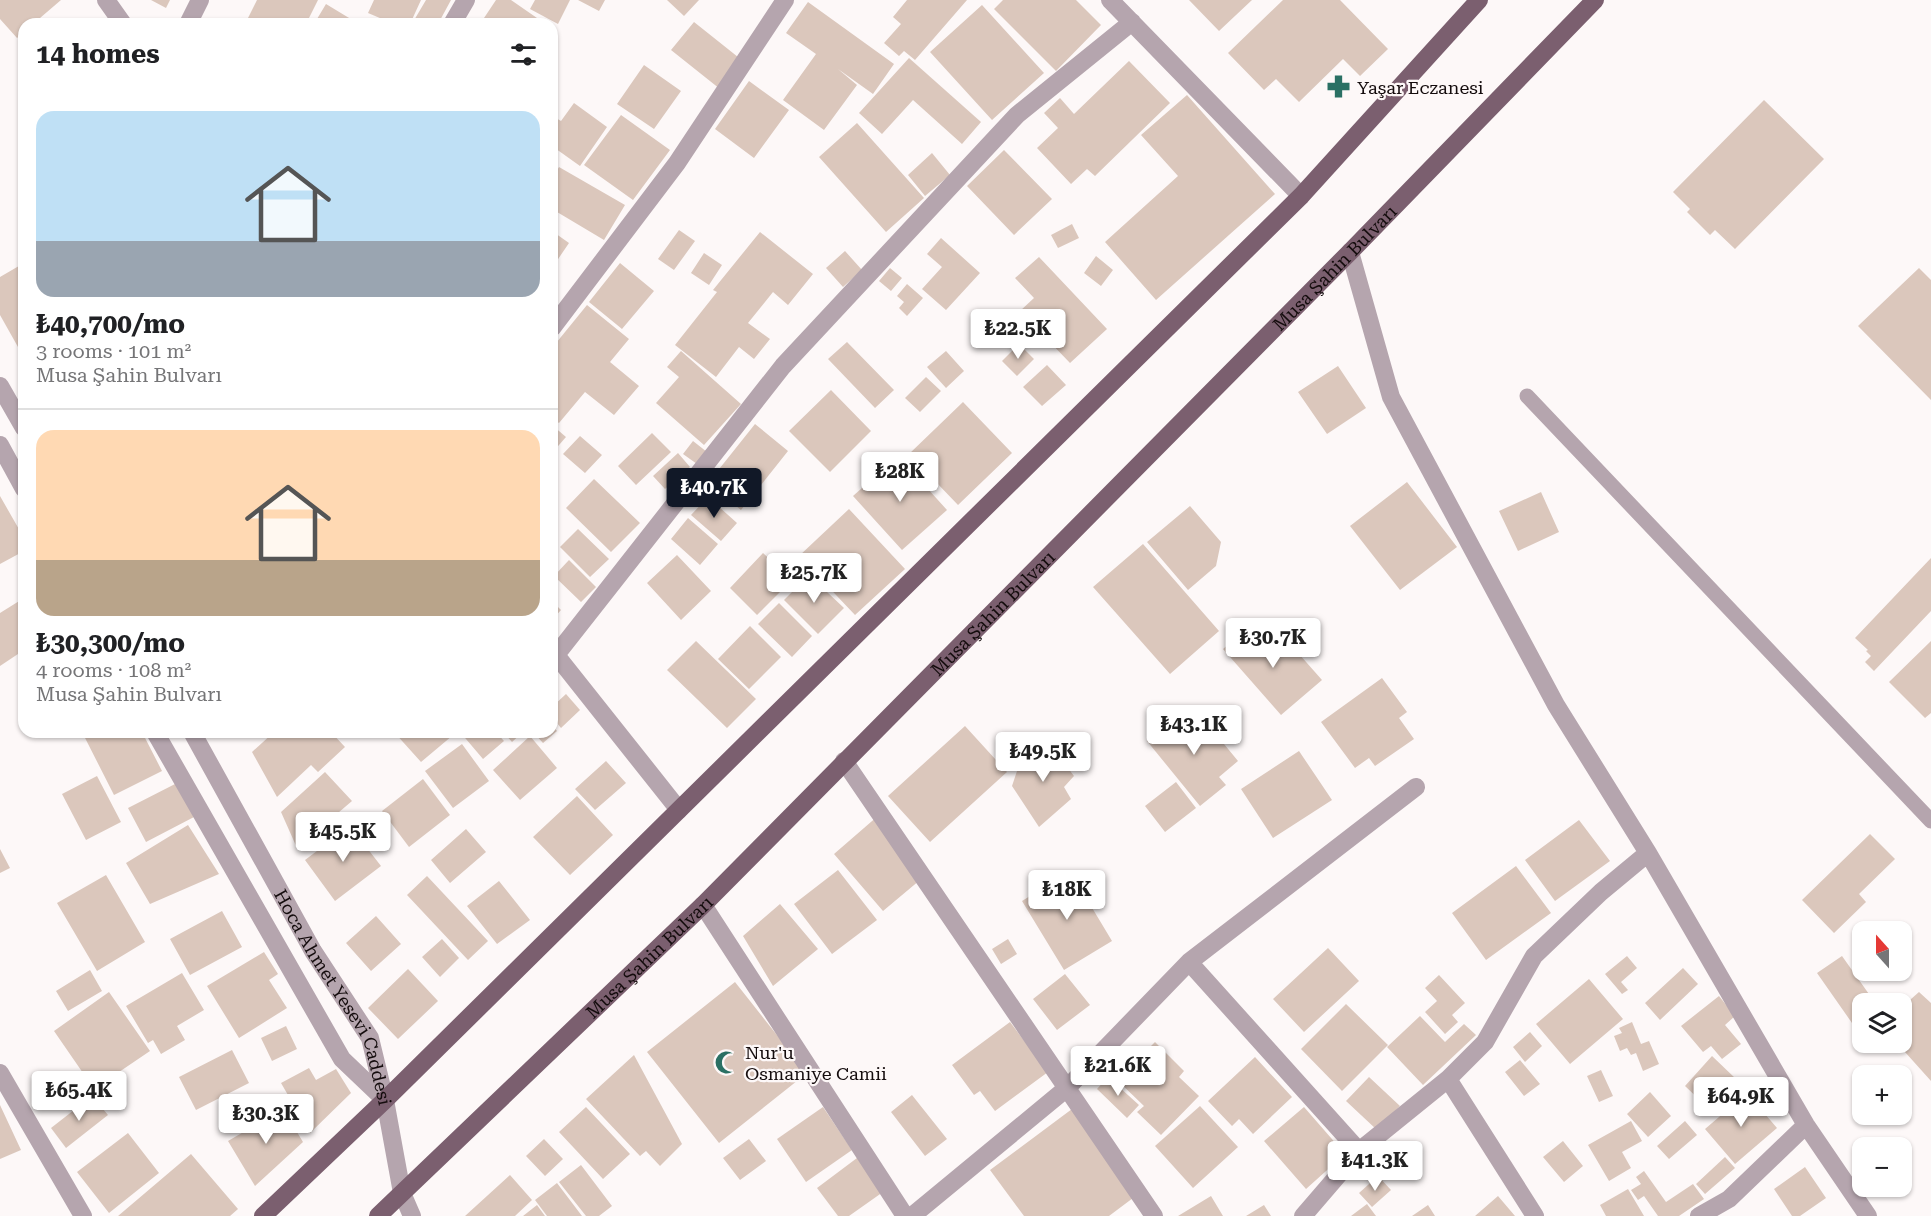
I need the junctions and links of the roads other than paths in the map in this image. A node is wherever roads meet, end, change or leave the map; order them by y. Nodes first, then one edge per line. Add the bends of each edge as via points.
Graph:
1 (106, 0) edge
2 (200, 0) edge
3 (466, 0) edge
4 (785, 0) edge
5 (1110, 0) edge
6 (1479, 0) edge
7 (1595, 0) edge
8 (119, 18) edge
9 (191, 18) edge
10 (456, 18) edge
11 (1132, 22) junction
12 (1301, 196) junction
13 (1350, 252) junction
14 (558, 320) edge
15 (0, 386) edge
16 (1527, 396) dead end
17 (18, 418) edge
18 (0, 445) edge
19 (18, 478) edge
20 (558, 652) edge
21 (558, 658) edge
22 (158, 738) edge
23 (195, 738) edge
24 (844, 761) junction
25 (1416, 788) dead end
26 (679, 810) junction
27 (1931, 820) edge
28 (1648, 853) junction
29 (703, 905) junction
30 (1189, 962) junction
31 (0, 1073) edge
32 (1448, 1079) junction
33 (1068, 1088) junction
34 (385, 1100) junction
35 (1806, 1125) junction
36 (1359, 1151) junction
37 (402, 1193) junction
38 (82, 1216) edge
39 (263, 1216) edge
40 (378, 1216) edge
41 (412, 1216) edge
42 (905, 1216) edge
43 (912, 1216) edge
44 (1154, 1216) edge
45 (1303, 1216) edge
46 (1534, 1216) edge
47 (1699, 1216) edge
48 (1868, 1216) edge

1 - 8 street
2 - 9 street
3 - 10 street
4 - 14 street via 677,163
5 - 11 street
6 - 12 main road
7 - 13 main road, Musa Şahin Bulvarı
11 - 12 street
11 - 20 street via 1017,115 783,366
12 - 26 main road
13 - 24 main road, Musa Şahin Bulvarı
13 - 28 street via 1391,397 1556,705
15 - 17 street
16 - 27 lane
18 - 19 street
21 - 26 street
22 - 34 street, Hoca Ahmet Yesevi Caddesi via 342,1059
23 - 34 street, Hoca Ahmet Yesevi Caddesi via 313,951 370,1038
24 - 29 main road, Musa Şahin Bulvarı
24 - 33 street
25 - 30 street
26 - 34 main road
28 - 32 street via 1534,956 1485,1042
28 - 35 street
29 - 37 main road, Musa Şahin Bulvarı
29 - 42 street
30 - 33 street
30 - 36 street
31 - 38 street
32 - 36 street
32 - 46 street
33 - 43 street
33 - 44 street
34 - 37 street
34 - 39 main road
35 - 47 street via 1729,1199
35 - 48 street
36 - 45 street
37 - 40 main road, Musa Şahin Bulvarı
37 - 41 street

